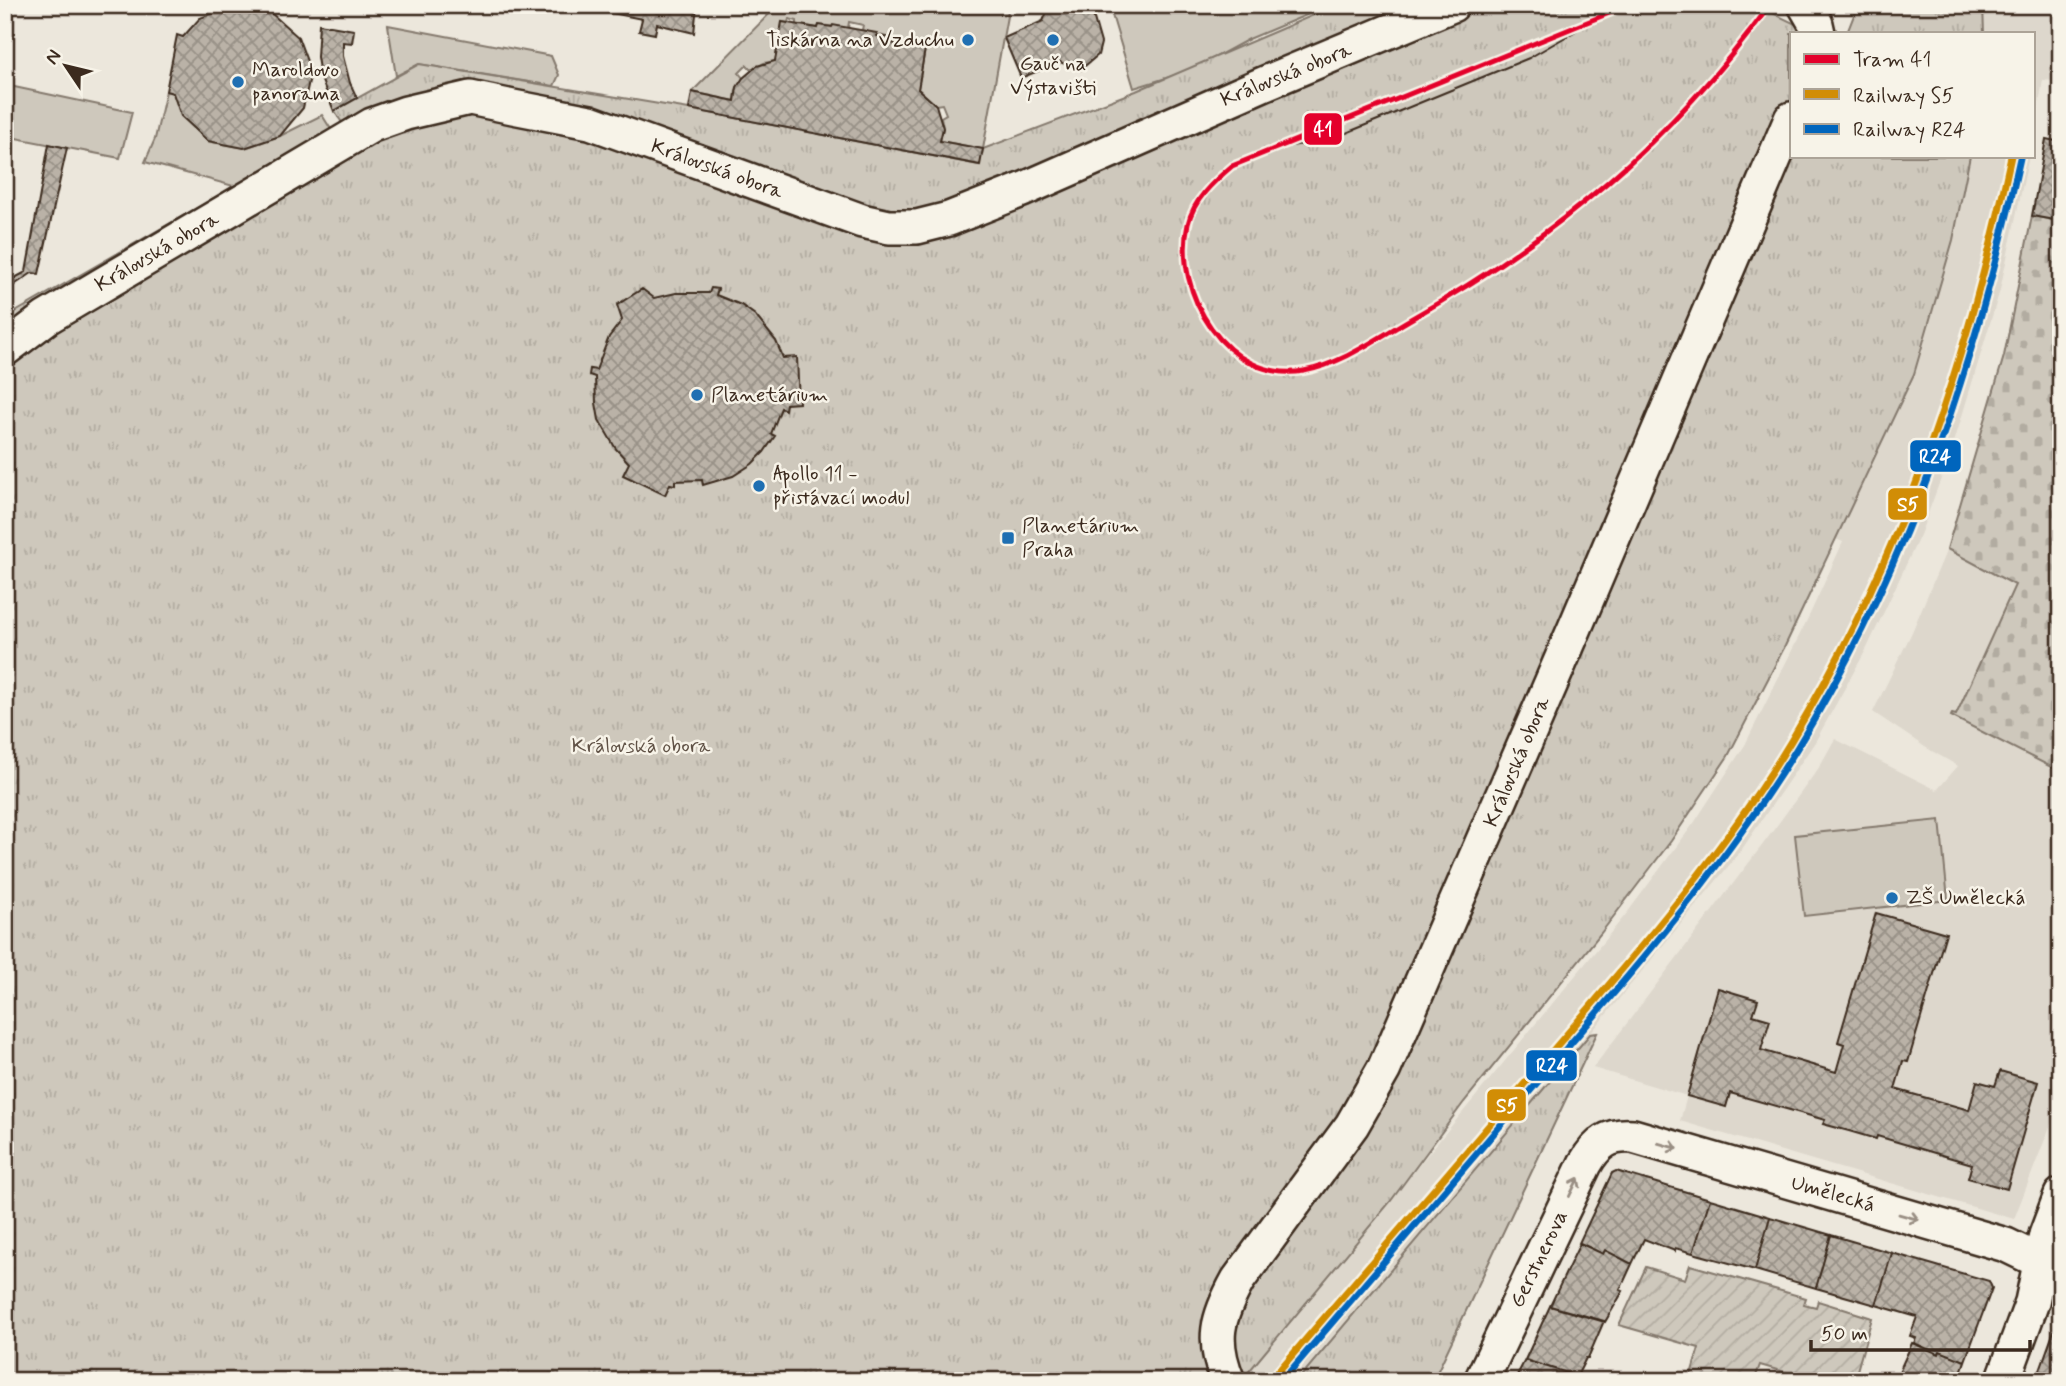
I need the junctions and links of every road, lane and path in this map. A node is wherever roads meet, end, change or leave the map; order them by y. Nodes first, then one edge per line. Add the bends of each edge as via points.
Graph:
1 (1452, 5) edge
2 (1805, 5) edge
3 (1818, 32) edge
4 (1790, 121) edge
5 (5, 349) edge
6 (1602, 1141) joint
7 (2061, 1195) edge
8 (2051, 1266) edge
9 (1223, 1370) edge
10 (1481, 1381) edge
11 (2003, 1381) edge

1 - 5 street, Královská obora via 1022,190 917,227 862,221 590,122 470,98 406,113 372,125 46,318
2 - 3 street
4 - 9 street, Královská obora via 1384,1069 1352,1125 1227,1301 1217,1338
6 -> 8 street, Umělecká via 1633,1136 2006,1245
10 -> 6 street, Gerstnerova via 1585,1164
7 - 8 street via 2046,1235
8 - 11 street via 2032,1302

